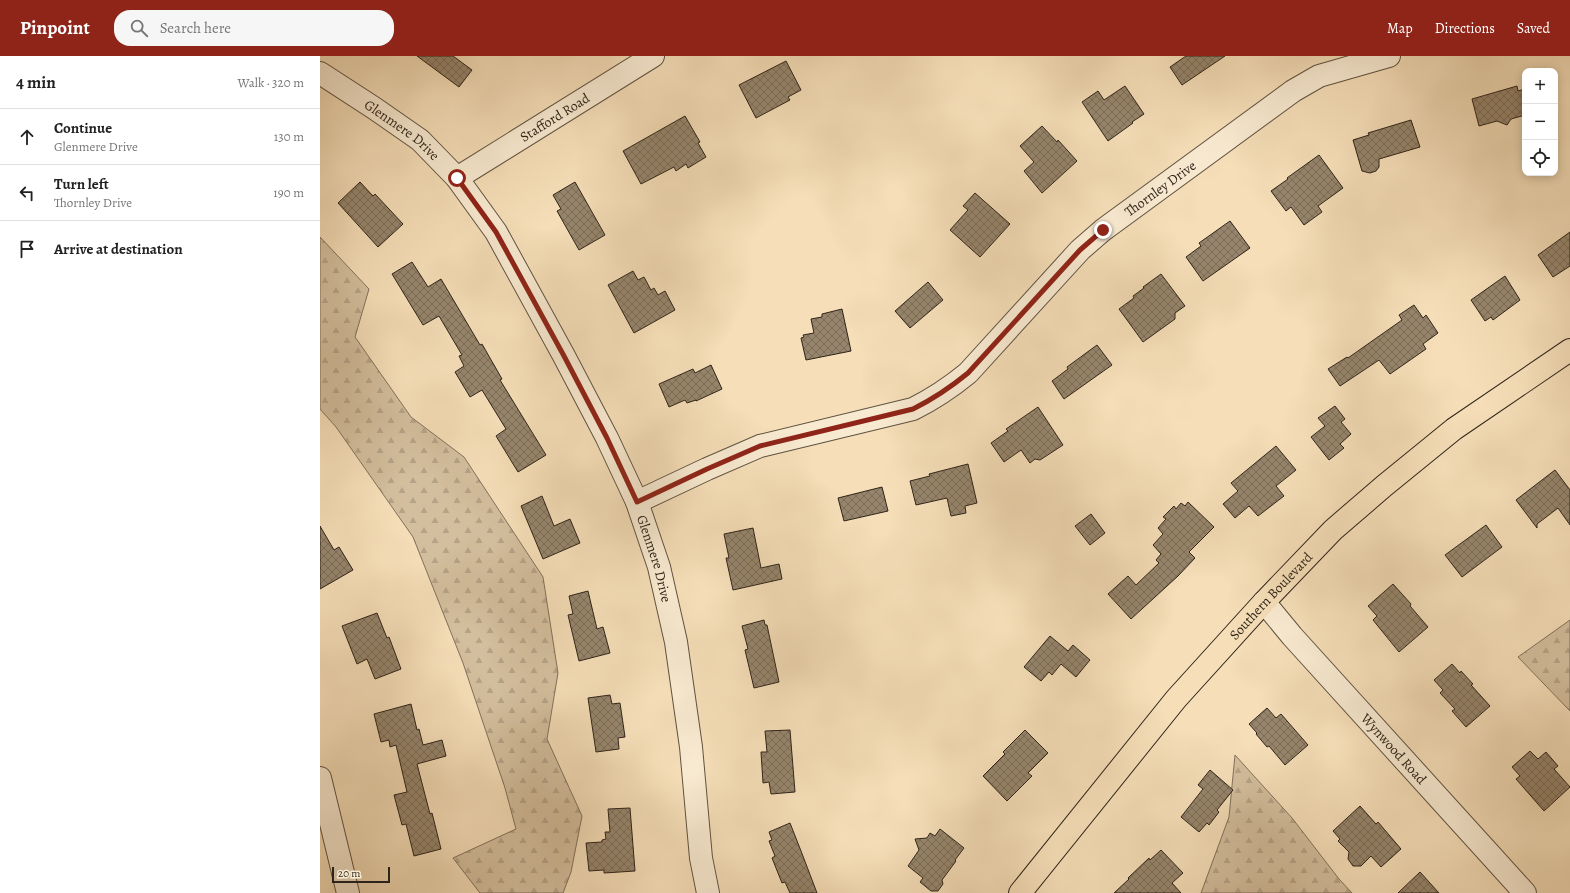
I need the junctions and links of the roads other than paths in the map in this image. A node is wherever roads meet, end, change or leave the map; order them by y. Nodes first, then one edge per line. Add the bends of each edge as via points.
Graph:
1 (653, 56) edge
2 (1389, 56) edge
3 (320, 73) edge
4 (457, 178) junction
5 (1570, 350) edge
6 (637, 502) junction
7 (1264, 602) junction
8 (320, 778) edge
9 (348, 893) edge
10 (708, 893) edge
11 (1020, 893) edge
12 (1526, 893) edge

1 - 4 street, Stafford Road
2 - 6 street, Thornley Drive via 1319,76 1293,91 1103,230 1080,250 968,373 929,401 913,409 760,446
3 - 4 street, Glenmere Drive via 420,140
4 - 6 street, Glenmere Drive via 496,232 607,438
5 - 7 main road, Southern Boulevard via 1454,429 1384,486 1333,530
6 - 10 street, Glenmere Drive via 659,567 676,642 691,747 701,858
7 - 11 main road, Southern Boulevard via 1176,699
7 - 12 street, Wynwood Road
8 - 9 street

